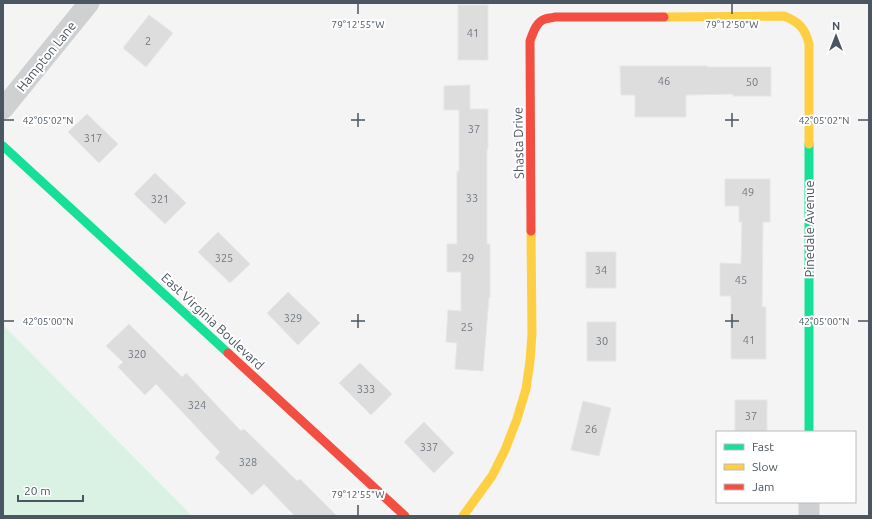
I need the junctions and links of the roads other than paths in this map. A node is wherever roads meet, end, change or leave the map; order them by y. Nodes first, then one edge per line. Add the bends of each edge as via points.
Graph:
1 (89, 3) edge
2 (803, 26) joint
3 (3, 110) edge
4 (3, 146) edge
5 (809, 431) edge
6 (809, 503) edge
7 (405, 516) edge
8 (463, 516) edge
9 (809, 516) edge

1 - 3 street, Hampton Lane
2 - 5 street, Pinedale Avenue via 809,44
2 - 8 street, Shasta Drive via 784,16 555,17 545,19 534,30 530,41 533,309 526,389 505,450 492,476
4 - 7 street, East Virginia Boulevard
6 - 9 street

